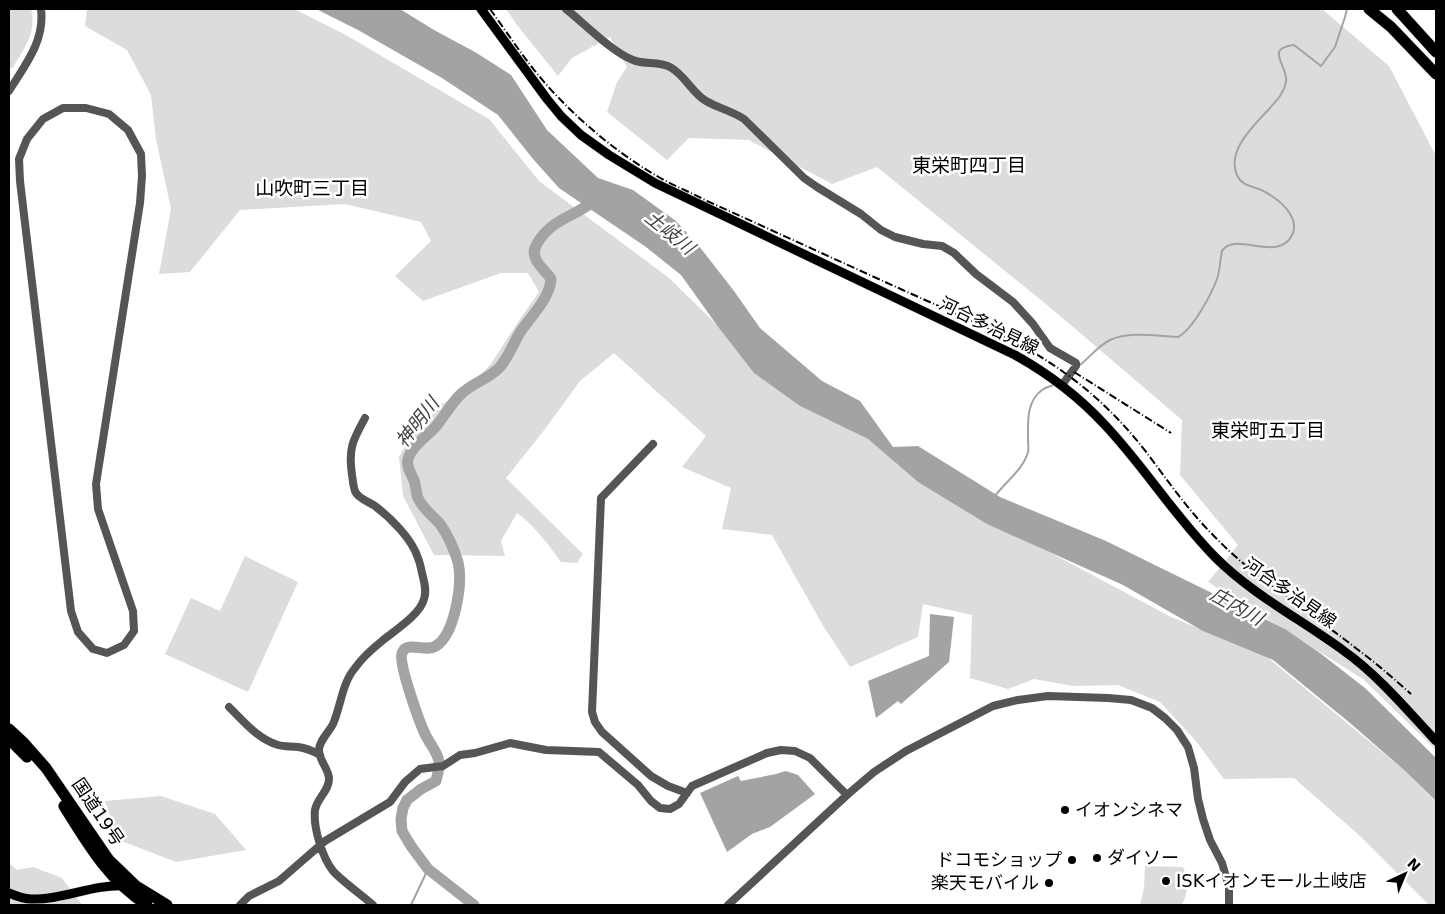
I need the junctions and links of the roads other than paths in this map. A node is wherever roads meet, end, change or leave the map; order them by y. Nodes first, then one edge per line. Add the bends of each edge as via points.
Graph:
1 (41, 9) edge
2 (481, 9) edge
3 (566, 9) edge
4 (1370, 9) edge
5 (1401, 13) edge
6 (1436, 52) edge
7 (1436, 74) edge
8 (9, 91) edge
9 (1062, 385) junction
10 (365, 418) dead end
11 (653, 444) dead end
12 (70, 611) joint
13 (229, 707) dead end
14 (9, 729) edge
15 (9, 739) edge
16 (1436, 741) edge
17 (320, 754) junction
18 (686, 793) junction
19 (848, 795) junction
20 (320, 845) junction
21 (106, 870) junction
22 (123, 886) junction
23 (136, 886) junction
24 (101, 887) junction
25 (9, 893) edge
26 (141, 905) edge
27 (147, 905) edge
28 (167, 905) edge
29 (240, 905) edge
30 (374, 905) edge
31 (728, 905) edge
32 (1229, 905) edge

1 - 8 street via 42,25 37,44
2 - 9 main road, 河合多治見線 via 561,116 609,155 655,183 1015,355
3 - 9 street via 622,55 636,62 671,67 705,100 744,119 804,178 881,230 922,244 942,246 954,254 1013,302 1034,324 1050,348 1076,364
4 - 7 highway
5 - 6 highway
9 - 16 main road, 河合多治見線 via 1105,425 1216,558 1247,585 1346,652
10 - 17 street via 351,449 356,493 384,514 408,540 419,559 426,592 416,612 382,641 348,677 333,722 322,741
11 - 18 street via 601,498 592,712 594,722 602,732 651,776
12 - 12 street via 19,160 27,139 43,119 63,108 86,108 109,114 128,130 141,154 140,203 96,484 98,509 133,611 134,631 124,645 107,653 93,649 78,632
13 - 17 street via 264,740
14 - 23 highway, 国道19号 via 46,768 109,860
15 - 21 highway, 国道19号 via 54,789
17 - 20 street via 329,777 316,810
18 - 19 street via 692,786 767,753 782,750 795,751 810,758
18 - 20 street via 679,804 670,809 660,808 599,752 546,750 510,743 475,754 460,755 443,766 420,770 405,782 390,802
19 - 31 street
19 - 32 street via 874,772 906,751 993,706 1048,696 1130,700 1152,708 1165,718 1188,747 1203,819 1229,887
20 - 29 street via 279,881 248,896
20 - 30 street via 333,870
21 - 22 highway, 国道19号
21 - 24 main road via 108,876
22 - 23 main road
22 - 24 main road
22 - 27 highway, 国道19号
23 - 28 highway, 国道19号
24 - 25 main road via 32,899
24 - 26 main road via 122,893

